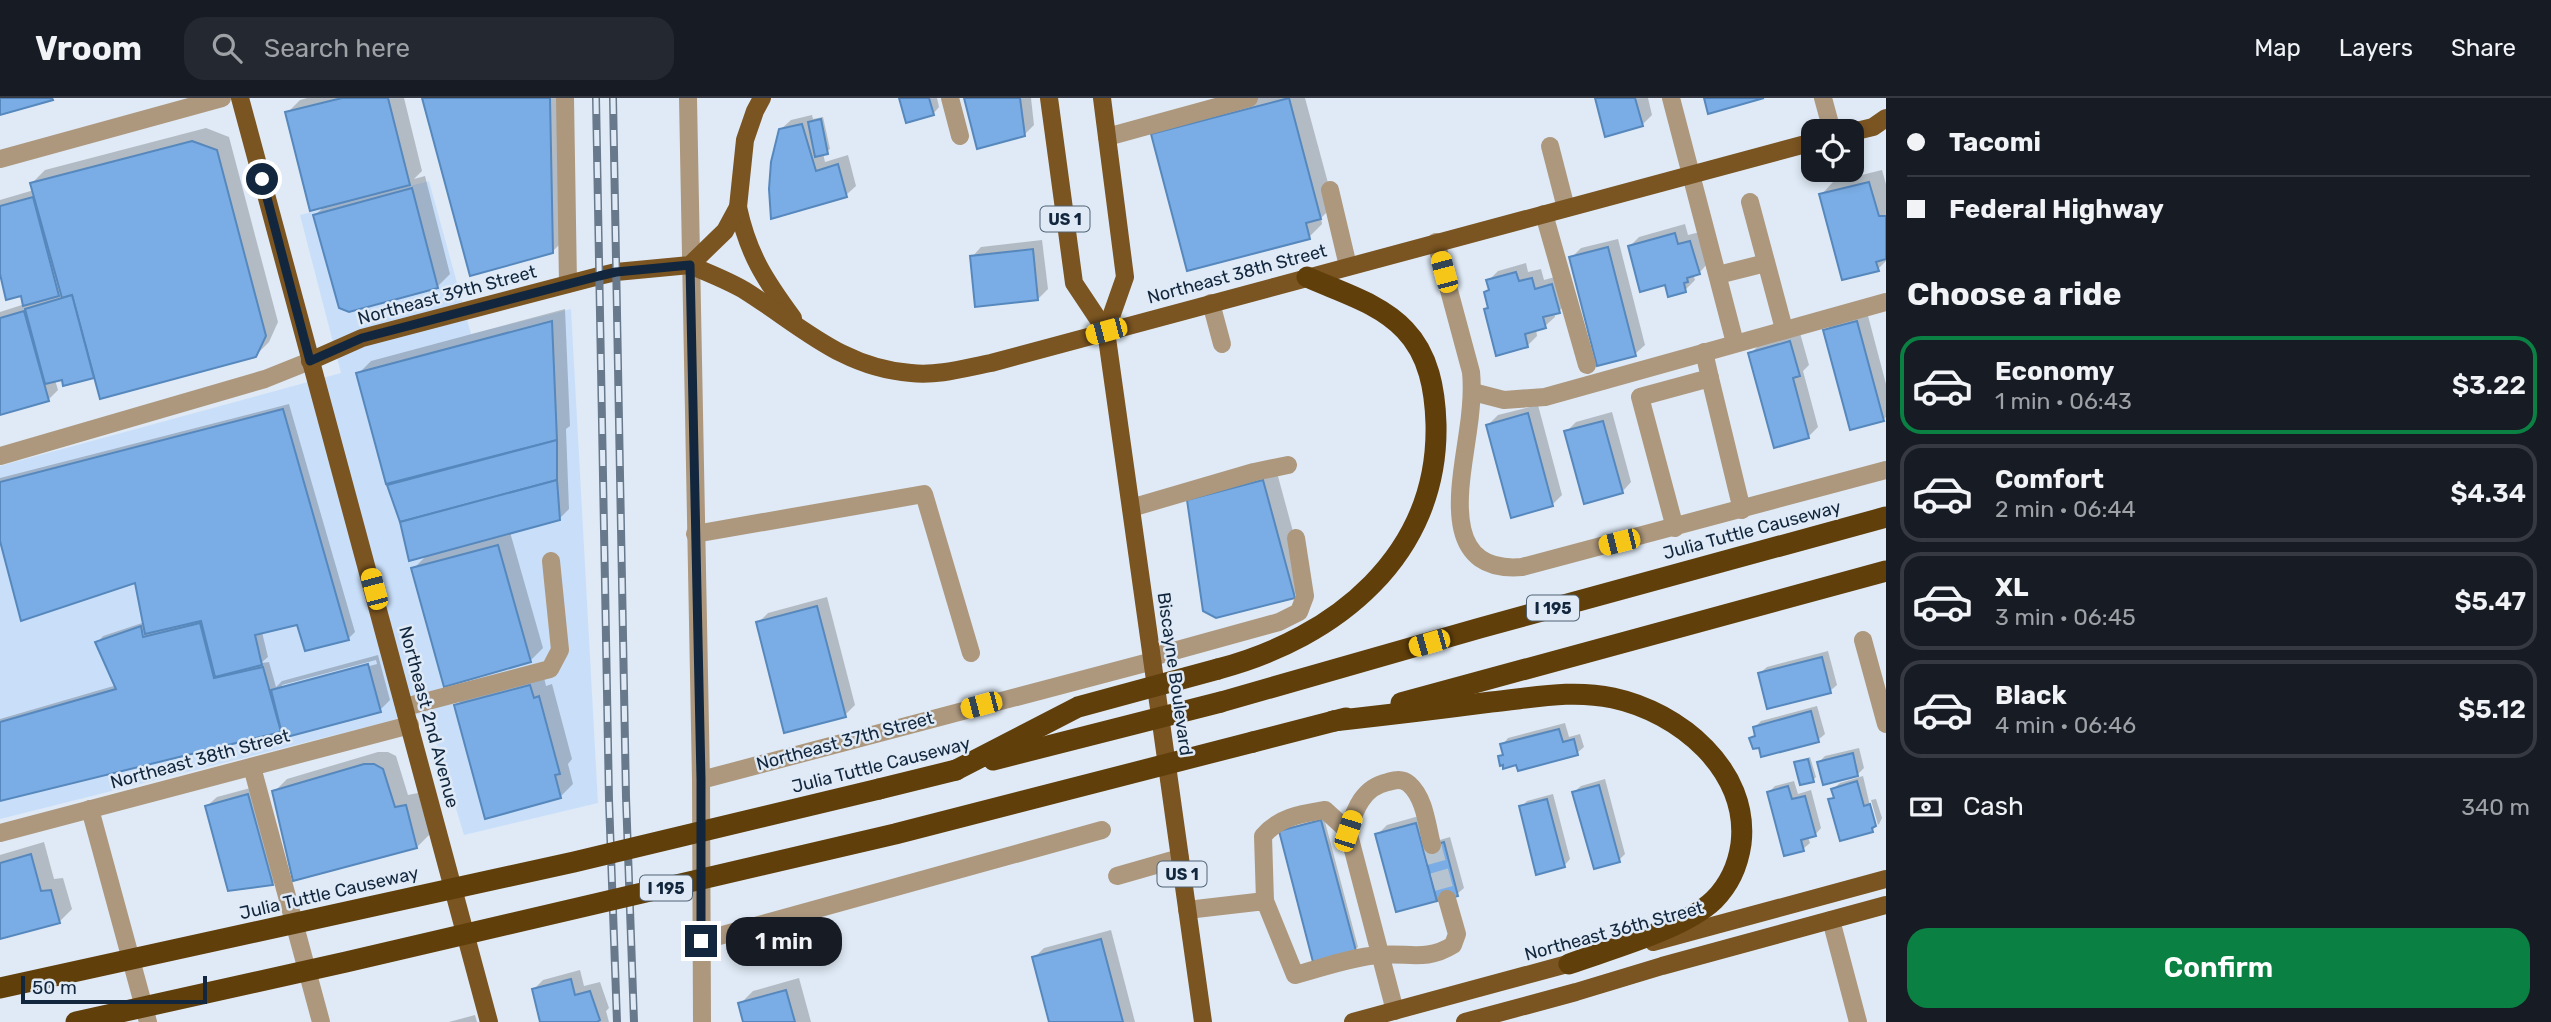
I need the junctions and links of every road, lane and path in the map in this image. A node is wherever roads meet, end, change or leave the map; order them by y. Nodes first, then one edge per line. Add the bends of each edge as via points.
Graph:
1 (222, 98) edge
2 (240, 98) edge
3 (565, 98) edge
4 (688, 98) edge
5 (762, 98) edge
6 (950, 98) edge
7 (1049, 98) edge
8 (1102, 98) edge
9 (1248, 98) edge
10 (1671, 98) edge
11 (1823, 98) edge
12 (1829, 119) edge
13 (1881, 124) edge
14 (1864, 129) edge
15 (960, 136) dead end
16 (1107, 137) junction
17 (1801, 145) edge
18 (1550, 146) dead end
19 (0, 159) edge
20 (1692, 174) junction
21 (1330, 190) dead end
22 (1749, 202) dead end
23 (738, 207) junction
24 (1566, 208) junction
25 (1544, 214) junction
26 (1436, 243) junction
27 (1766, 263) junction
28 (690, 265) junction
29 (1348, 266) junction
30 (1718, 275) junction
31 (1307, 277) junction
32 (568, 284) junction
33 (1886, 302) edge
34 (1211, 303) junction
35 (801, 329) junction
36 (1784, 329) junction
37 (1106, 331) junction
38 (1735, 343) junction
39 (1222, 344) dead end
40 (1704, 352) junction
41 (310, 361) junction
42 (1587, 365) dead end
43 (1710, 378) junction
44 (1473, 392) junction
45 (0, 456) edge
46 (1288, 465) dead end
47 (1886, 470) edge
48 (1131, 508) junction
49 (1742, 510) junction
50 (1886, 517) edge
51 (1675, 528) junction
52 (695, 534) junction
53 (1296, 538) dead end
54 (551, 561) dead end
55 (1886, 571) edge
56 (1863, 640) dead end
57 (971, 653) dead end
58 (1152, 659) junction
59 (405, 707) junction
60 (1333, 721) junction
61 (1886, 724) edge
62 (410, 725) junction
63 (252, 767) junction
64 (956, 770) junction
65 (701, 779) junction
66 (90, 809) junction
67 (1102, 830) dead end
68 (1348, 831) junction
69 (0, 833) edge
70 (1432, 845) tunnel mouth
71 (1180, 858) junction
72 (1116, 876) dead end
73 (1886, 879) edge
74 (1447, 899) tunnel mouth
75 (1265, 901) junction
76 (1886, 905) edge
77 (1187, 910) junction
78 (1831, 920) junction
79 (701, 941) junction
80 (1379, 955) junction
81 (1569, 964) junction
82 (0, 988) edge
83 (1395, 1011) junction
84 (76, 1022) edge
85 (148, 1022) edge
86 (321, 1022) edge
87 (489, 1022) edge
88 (702, 1022) edge
89 (1203, 1022) edge
90 (1353, 1022) edge
91 (1465, 1022) edge
92 (1858, 1022) edge

1 - 19 street
2 - 41 main road, Northeast 2nd Avenue
3 - 32 street
4 - 28 street
5 - 23 main road via 745,140
6 - 15 street
7 - 37 main road, Biscayne Boulevard / US 1 via 1074,283
8 - 16 main road, Biscayne Boulevard / US 1
9 - 16 street
10 - 20 street
11 - 12 street
13 - 14 main road
16 - 37 main road, Biscayne Boulevard / US 1 via 1125,277
17 - 20 main road, Northeast 38th Street
18 - 24 street
20 - 24 main road, Northeast 38th Street
20 - 30 street
21 - 29 street
22 - 27 street
23 - 28 main road via 725,231
23 - 35 main road via 750,251 768,285
24 - 25 main road, Northeast 38th Street
25 - 26 main road, Northeast 38th Street
25 - 42 street
26 - 29 main road, Northeast 38th Street
26 - 44 street
27 - 30 street
27 - 36 street
28 - 32 main road, Northeast 39th Street via 616,272
28 - 35 main road, Northeast 38th Street via 743,290
28 - 52 street
29 - 31 main road, Northeast 38th Street
30 - 38 street
31 - 34 main road, Northeast 38th Street
31 - 64 highway, bridge via 1389,315 1406,330 1427,366 1436,409 1430,489 1391,566 1323,623 1274,652 1078,707
32 - 41 main road, Northeast 39th Street via 362,338
33 - 36 street
34 - 37 main road, Northeast 38th Street
34 - 39 street
35 - 37 main road, Northeast 38th Street via 846,357 912,374 964,369
36 - 38 street
37 - 48 main road, Biscayne Boulevard / US 1
38 - 40 street
40 - 43 street
40 - 44 street via 1545,397 1504,400
41 - 45 street, Northeast 39th Street via 265,379
41 - 59 main road, Northeast 2nd Avenue
43 - 49 street
43 - 51 street via 1640,397
44 - 51 street via 1459,511 1465,541 1483,560 1522,568
46 - 48 street
47 - 49 street
48 - 58 main road, Biscayne Boulevard / US 1
49 - 51 street
50 - 64 highway, Julia Tuttle Causeway / I 195, bridge via 1221,702
52 - 57 street via 923,494
52 - 65 street
53 - 58 street, Northeast 37th Street via 1305,596 1299,612
54 - 59 street via 560,650 550,669
55 - 60 highway, I 195
56 - 61 street
58 - 65 street, Northeast 37th Street
58 - 71 main road, Biscayne Boulevard / US 1
59 - 62 main road, Northeast 2nd Avenue
60 - 81 highway via 1556,693 1585,694 1648,709 1679,727 1707,752 1729,781 1741,814 1739,856 1729,881 1713,901 1691,917
60 - 84 highway, I 195, bridge via 855,843
62 - 63 street, Northeast 38th Street
62 - 87 main road, Northeast 2nd Avenue
63 - 66 street, Northeast 38th Street
63 - 86 street
64 - 82 highway, Julia Tuttle Causeway / I 195, bridge via 574,862
65 - 79 street
66 - 69 street, Northeast 38th Street
66 - 85 street
67 - 79 street
68 - 70 street via 1365,795 1380,783 1398,779 1408,783 1420,799
68 - 75 street via 1325,810 1272,824 1263,836
68 - 80 street
71 - 72 street
71 - 77 main road, Biscayne Boulevard / US 1
73 - 81 main road, Northeast 36th Street
74 - 80 street via 1457,934 1453,945 1422,956
75 - 77 street
75 - 80 street via 1294,975
76 - 78 main road
77 - 89 main road, Biscayne Boulevard / US 1
78 - 91 main road
78 - 92 street
79 - 88 street
80 - 83 street
81 - 83 main road, Northeast 36th Street
83 - 90 main road, Northeast 36th Street

